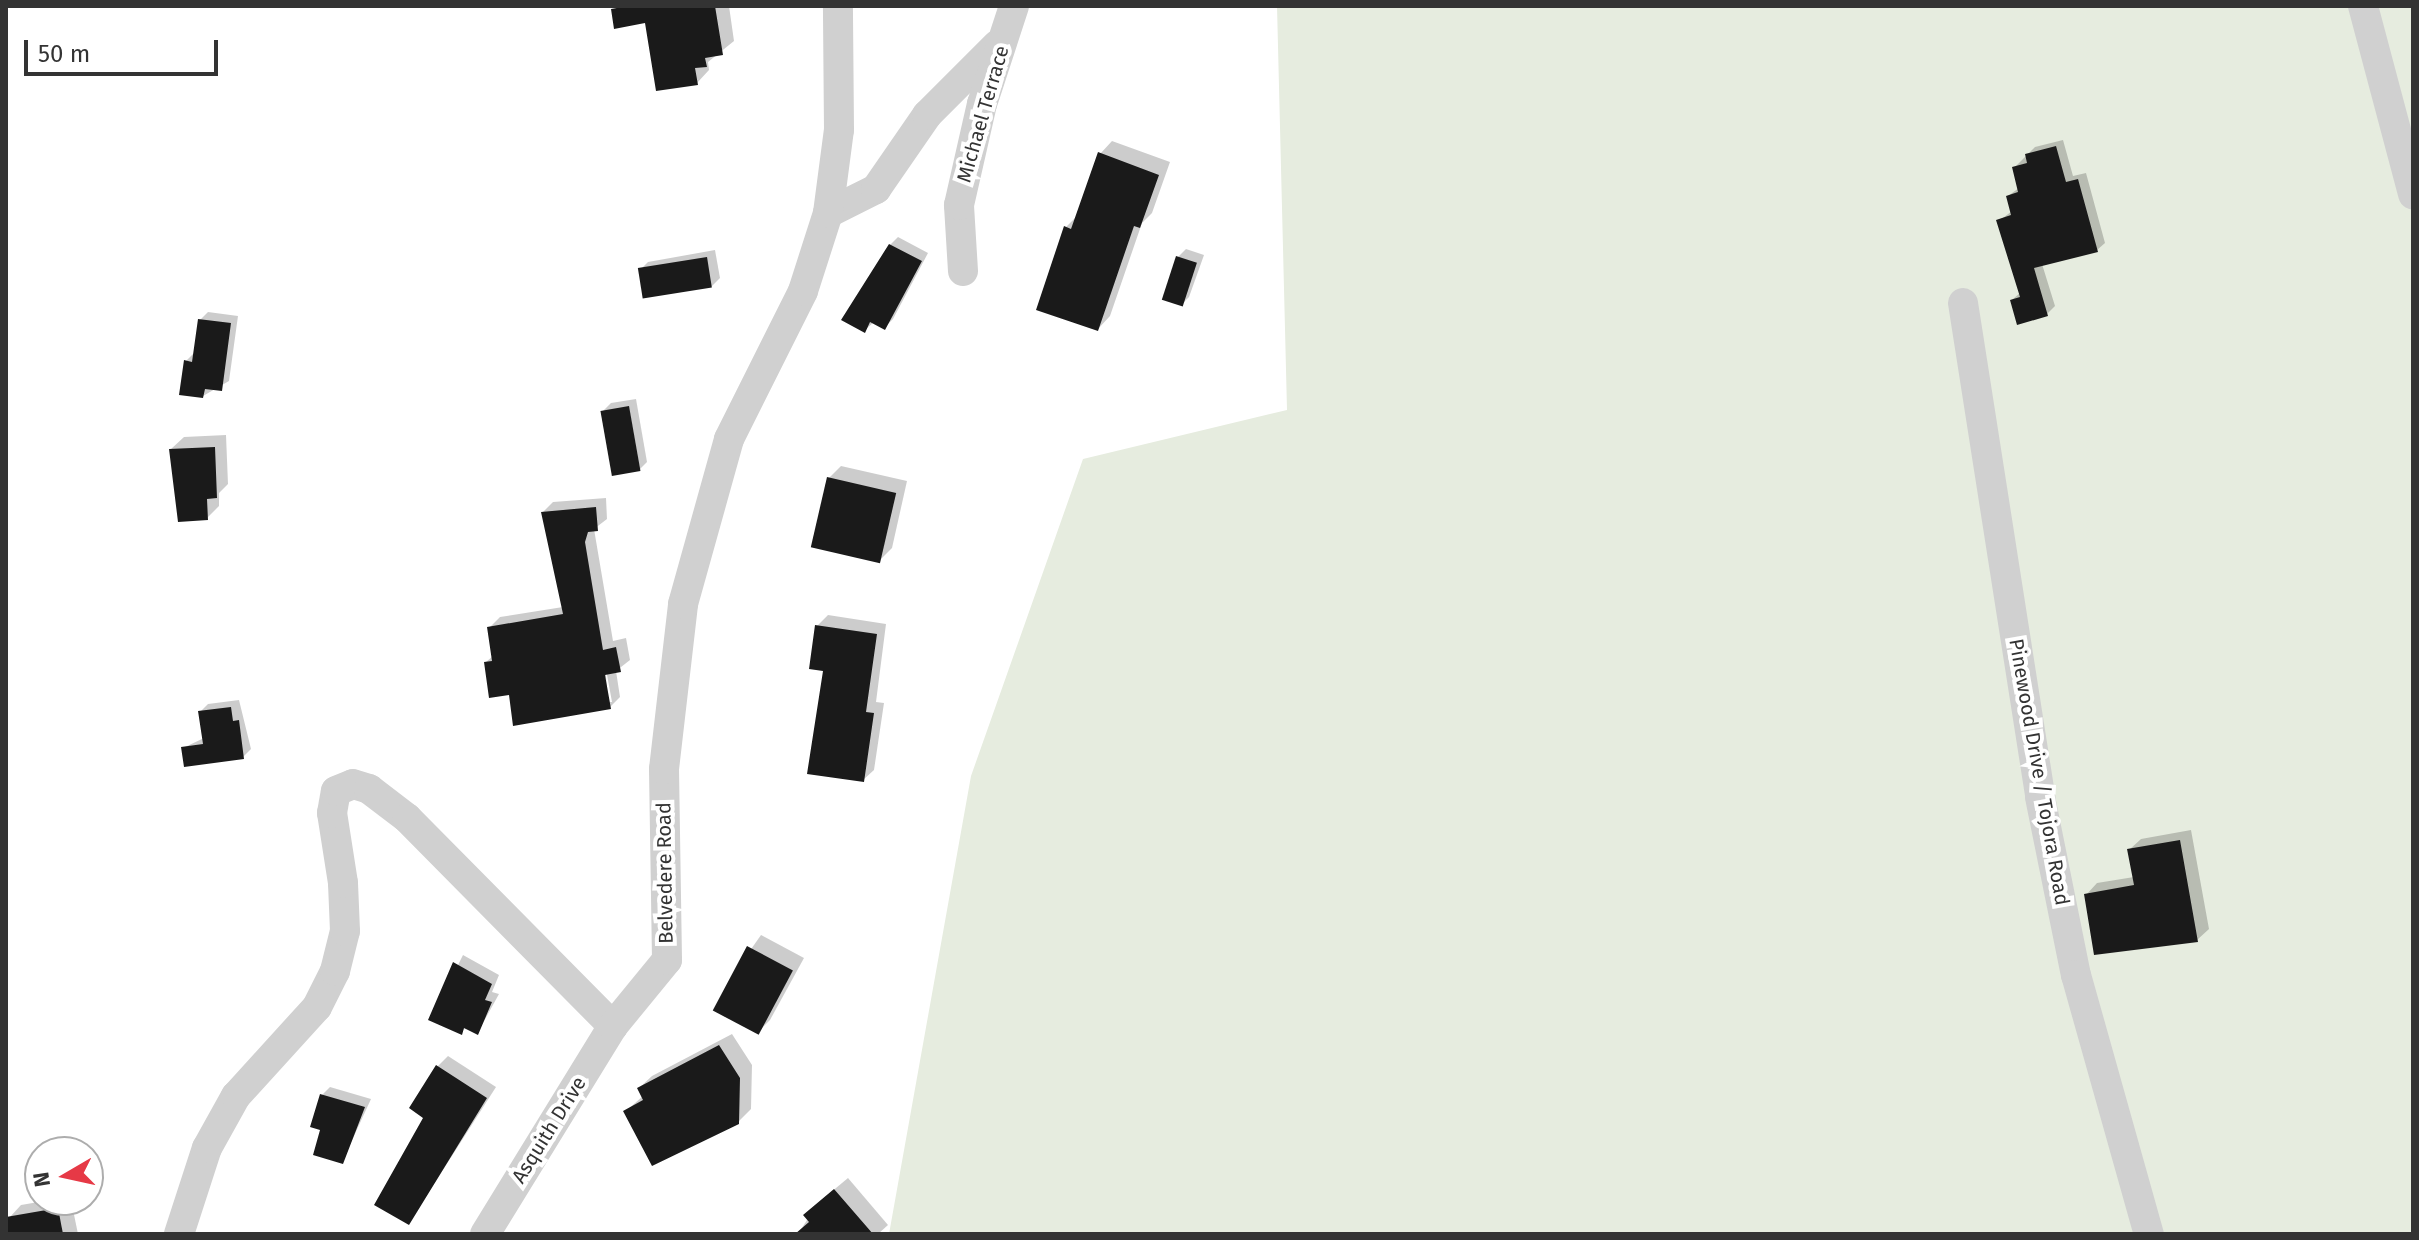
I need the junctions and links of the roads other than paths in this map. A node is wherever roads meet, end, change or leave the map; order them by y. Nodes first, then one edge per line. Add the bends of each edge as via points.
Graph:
1 (838, 6) edge
2 (2363, 6) edge
3 (1011, 18) edge
4 (2413, 194) edge
5 (828, 213) junction
6 (963, 271) dead end
7 (1963, 303) dead end
8 (613, 1026) junction
9 (179, 1234) edge
10 (485, 1234) edge
11 (2149, 1234) edge

1 - 5 street, Belvedere Road via 839,130
2 - 4 street
3 - 5 street via 988,58 927,115 876,189
3 - 6 street, Michael Terrace via 982,104 959,205
5 - 8 street, Belvedere Road via 803,291 729,439 683,604 664,769 667,960
7 - 11 street, Pinewood Drive / Tojora Road via 2040,797 2076,975
8 - 9 street via 407,818 369,789 353,784 336,791 332,813 345,931 335,971 317,1007 236,1096 207,1148
8 - 10 street, Asquith Drive

